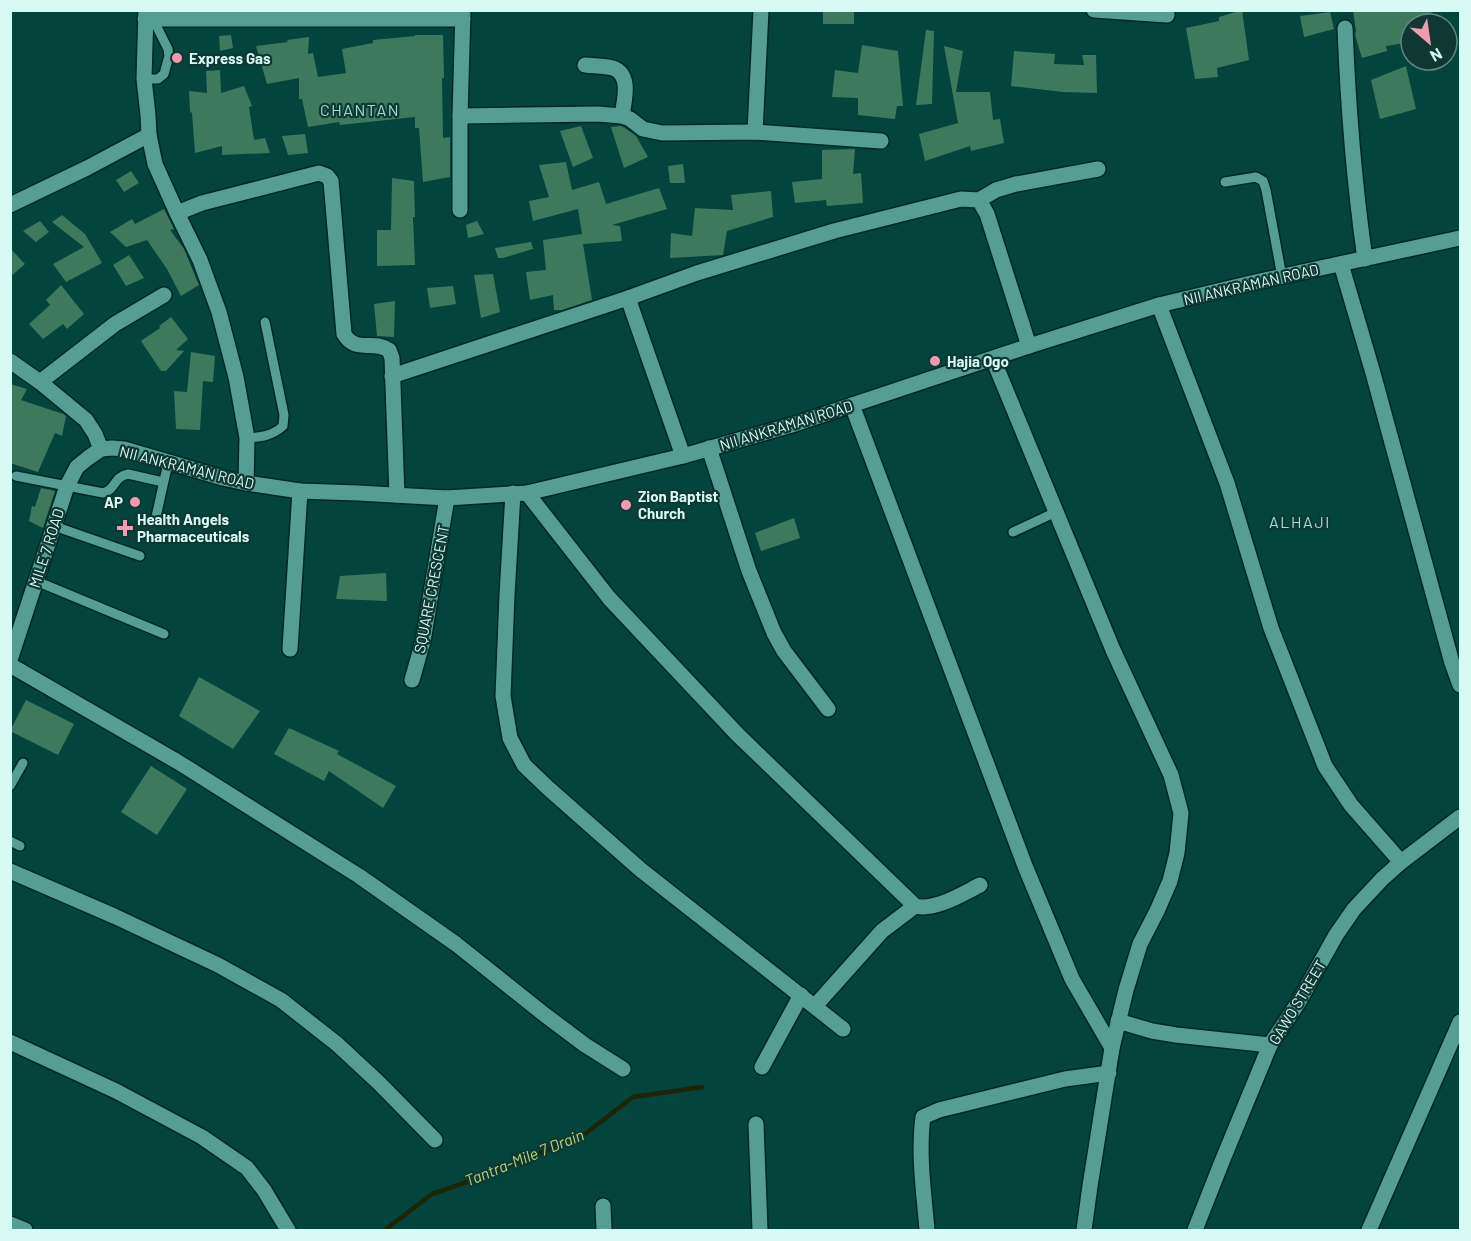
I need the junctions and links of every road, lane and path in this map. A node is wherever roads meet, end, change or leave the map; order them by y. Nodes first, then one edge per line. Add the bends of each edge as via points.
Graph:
1 (761, 10) edge
2 (1094, 10) edge
3 (463, 15) edge
4 (1167, 15) dead end
5 (148, 16) edge
6 (1345, 28) dead end
7 (585, 65) dead end
8 (144, 80) junction
9 (460, 116) junction
10 (622, 116) junction
11 (755, 132) junction
12 (149, 135) junction
13 (881, 141) dead end
14 (1098, 169) dead end
15 (1225, 182) dead end
16 (979, 200) junction
17 (10, 205) edge
18 (460, 210) dead end
19 (177, 213) junction
20 (1461, 238) edge
21 (1365, 259) junction
22 (1341, 264) junction
23 (1282, 277) junction
24 (164, 295) dead end
25 (628, 298) junction
26 (1159, 305) junction
27 (265, 322) dead end
28 (1029, 346) junction
29 (993, 359) junction
30 (10, 361) edge
31 (392, 376) junction
32 (40, 382) junction
33 (852, 405) junction
34 (247, 438) junction
35 (709, 448) junction
36 (101, 449) junction
37 (683, 456) junction
38 (168, 463) junction
39 (16, 476) dead end
40 (163, 482) junction
41 (246, 483) junction
42 (67, 486) junction
43 (300, 491) junction
44 (520, 493) junction
45 (397, 495) junction
46 (447, 498) junction
47 (1056, 512) junction
48 (156, 518) dead end
49 (54, 526) junction
50 (1013, 532) dead end
51 (140, 556) dead end
52 (36, 581) junction
53 (164, 634) dead end
54 (290, 649) dead end
55 (10, 660) edge
56 (10, 665) edge
57 (412, 680) dead end
58 (1461, 685) edge
59 (828, 709) dead end
60 (23, 763) dead end
61 (10, 786) edge
62 (1461, 817) edge
63 (1401, 862) junction
64 (10, 871) edge
65 (980, 885) dead end
66 (915, 906) junction
67 (801, 995) junction
68 (815, 1006) junction
69 (1119, 1021) junction
70 (1461, 1022) edge
71 (843, 1029) dead end
72 (10, 1042) edge
73 (1270, 1045) junction
74 (1112, 1048) junction
75 (762, 1067) dead end
76 (623, 1069) dead end
77 (1108, 1073) junction
78 (756, 1124) dead end
79 (435, 1140) dead end
80 (603, 1206) dead end
81 (10, 1224) edge
82 (25, 1230) edge
83 (288, 1230) edge
84 (604, 1230) edge
85 (760, 1230) edge
86 (927, 1230) edge
87 (1084, 1230) edge
88 (1195, 1230) edge
89 (1369, 1230) edge

1 - 11 street
2 - 4 street
3 - 5 street
3 - 9 street
5 - 8 street
5 - 8 lane via 169,56 164,74 158,79
6 - 21 street via 1351,140
7 - 10 street via 621,73 626,84
8 - 12 street
9 - 10 street
9 - 18 street
10 - 11 street via 651,132
11 - 13 street
12 - 17 street
12 - 19 street via 155,164
14 - 16 street via 1016,184
15 - 23 lane via 1256,177 1263,181
16 - 25 street via 961,199 834,231
16 - 28 street via 987,214
19 - 31 street via 319,173 327,176 331,181 344,334 356,345 389,350
19 - 34 street via 219,312
20 - 21 street, NII ANKRAMAN ROAD
21 - 22 street, NII ANKRAMAN ROAD
22 - 23 street, NII ANKRAMAN ROAD
22 - 58 street
23 - 26 street, NII ANKRAMAN ROAD
24 - 32 street via 115,324
25 - 31 street
25 - 37 street
26 - 28 street, NII ANKRAMAN ROAD
26 - 63 street via 1227,483 1271,628 1325,766 1351,805
27 - 34 lane via 283,426 267,436
28 - 29 street, NII ANKRAMAN ROAD
29 - 33 street, NII ANKRAMAN ROAD
29 - 47 street
30 - 32 street
31 - 45 street
32 - 36 street via 86,420
33 - 35 street, NII ANKRAMAN ROAD
33 - 74 street via 1025,866 1072,979
34 - 41 street
35 - 37 street, NII ANKRAMAN ROAD
35 - 59 street via 749,571 774,633
36 - 38 street, NII ANKRAMAN ROAD via 124,449
36 - 42 street, MILE 7 ROAD via 77,467
37 - 44 street, NII ANKRAMAN ROAD
38 - 40 lane
38 - 41 street, NII ANKRAMAN ROAD
39 - 42 lane
40 - 42 lane via 128,474 103,493
40 - 48 lane
41 - 43 street, NII ANKRAMAN ROAD
42 - 49 street, MILE 7 ROAD
43 - 45 street, NII ANKRAMAN ROAD
43 - 54 street
44 - 46 street, NII ANKRAMAN ROAD
44 - 66 street via 609,598 729,726
44 - 67 street via 507,595 503,696 510,738 524,765 641,870
45 - 46 street, NII ANKRAMAN ROAD
46 - 57 street, SQUARE CRESCENT via 423,640
47 - 50 lane
47 - 69 street via 1113,650 1171,775 1181,813 1170,881 1140,944
49 - 51 lane
49 - 52 street, MILE 7 ROAD
52 - 53 lane
52 - 55 street, MILE 7 ROAD
56 - 76 street via 178,762 359,876 456,944 585,1045
60 - 61 lane
62 - 63 street, GAWO STREET
63 - 73 street, GAWO STREET via 1354,909
64 - 79 street via 218,965 281,1000 337,1044
65 - 66 street via 937,905
66 - 68 street via 882,931
67 - 68 street
67 - 75 street
68 - 71 street
69 - 73 street via 1176,1035
69 - 74 street
70 - 89 street
72 - 83 street via 116,1091 202,1137 247,1168
73 - 88 street, GAWO STREET
74 - 77 street
77 - 86 street via 1065,1078 923,1117
77 - 87 street
78 - 85 street
80 - 84 street
81 - 82 street

